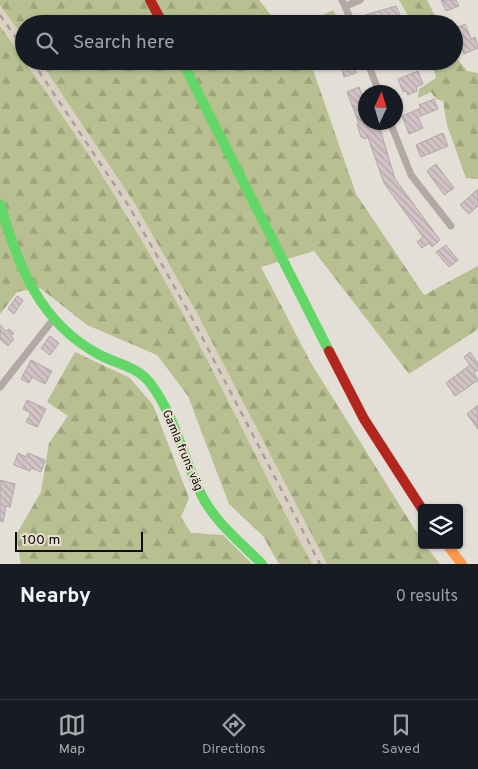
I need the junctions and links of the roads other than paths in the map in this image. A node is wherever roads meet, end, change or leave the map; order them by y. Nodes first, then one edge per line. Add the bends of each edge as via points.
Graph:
1 (150, 0) edge
2 (360, 0) edge
3 (344, 3) edge
4 (158, 15) edge
5 (349, 15) edge
6 (187, 70) edge
7 (370, 70) edge
8 (376, 85) edge
9 (393, 130) edge
10 (0, 204) edge
11 (451, 226) dead end
12 (52, 321) junction
13 (0, 388) edge
14 (418, 504) edge
15 (449, 549) edge
16 (262, 564) edge
17 (462, 564) edge

1 - 4 main road
2 - 3 street
3 - 5 street
6 - 14 main road via 364,419
7 - 8 street
9 - 11 street via 411,175
10 - 12 main road, Gamla fruns väg via 26,280
12 - 13 street
12 - 16 main road, Gamla fruns väg via 98,354 124,364 149,381 174,424 210,509
15 - 17 main road

